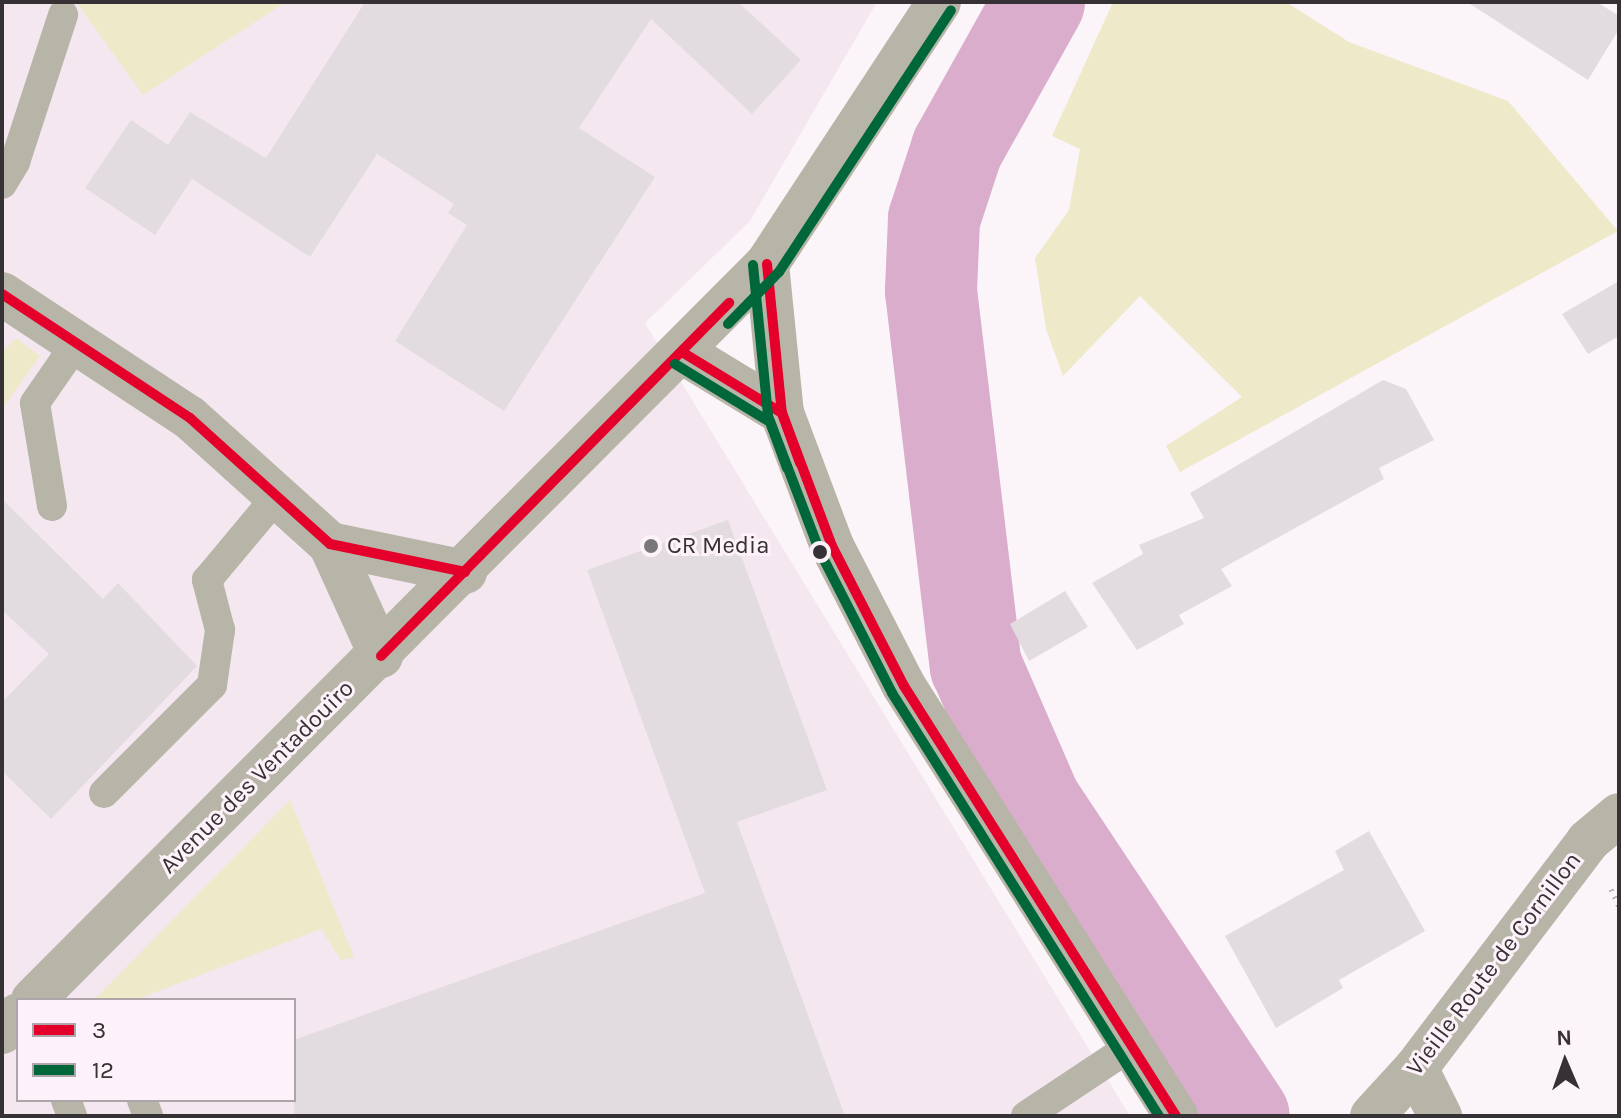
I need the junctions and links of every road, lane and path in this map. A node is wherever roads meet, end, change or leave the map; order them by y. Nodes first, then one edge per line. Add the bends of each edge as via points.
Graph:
1 (939, 2) edge
2 (63, 15) dead end
3 (2, 184) edge
4 (767, 264) junction
5 (2, 294) edge
6 (78, 341) junction
7 (682, 352) junction
8 (782, 413) junction
9 (278, 495) junction
10 (52, 506) dead end
11 (330, 544) junction
12 (465, 572) junction
13 (381, 656) junction
14 (104, 793) dead end
15 (1619, 815) edge
16 (35, 998) edge
17 (16, 1017) edge
18 (2, 1032) edge
19 (1130, 1047) junction
20 (1416, 1068) junction
21 (1384, 1111) edge
22 (1026, 1116) edge
23 (1176, 1116) edge
24 (1440, 1116) edge

1 - 4 street, Avenue des Ventadouïro
2 - 3 lane via 15,162
4 - 7 street, Avenue des Ventadouïro
4 - 8 street
5 - 6 street
6 - 9 street via 190,418
6 - 10 lane via 35,403
7 - 8 street
7 - 12 street, Avenue des Ventadouïro
8 - 19 street via 832,546 904,686 1002,833
9 - 11 street
9 - 14 lane via 207,580 220,630 212,685
11 - 12 street
11 - 13 street
12 - 13 street, Avenue des Ventadouïro
13 - 16 street, Avenue des Ventadouïro
15 - 20 street, Vieille Route de Cornillon via 1588,841
17 - 18 street
19 - 22 lane
19 - 23 street
20 - 21 street, Vieille Route de Cornillon
20 - 24 street

